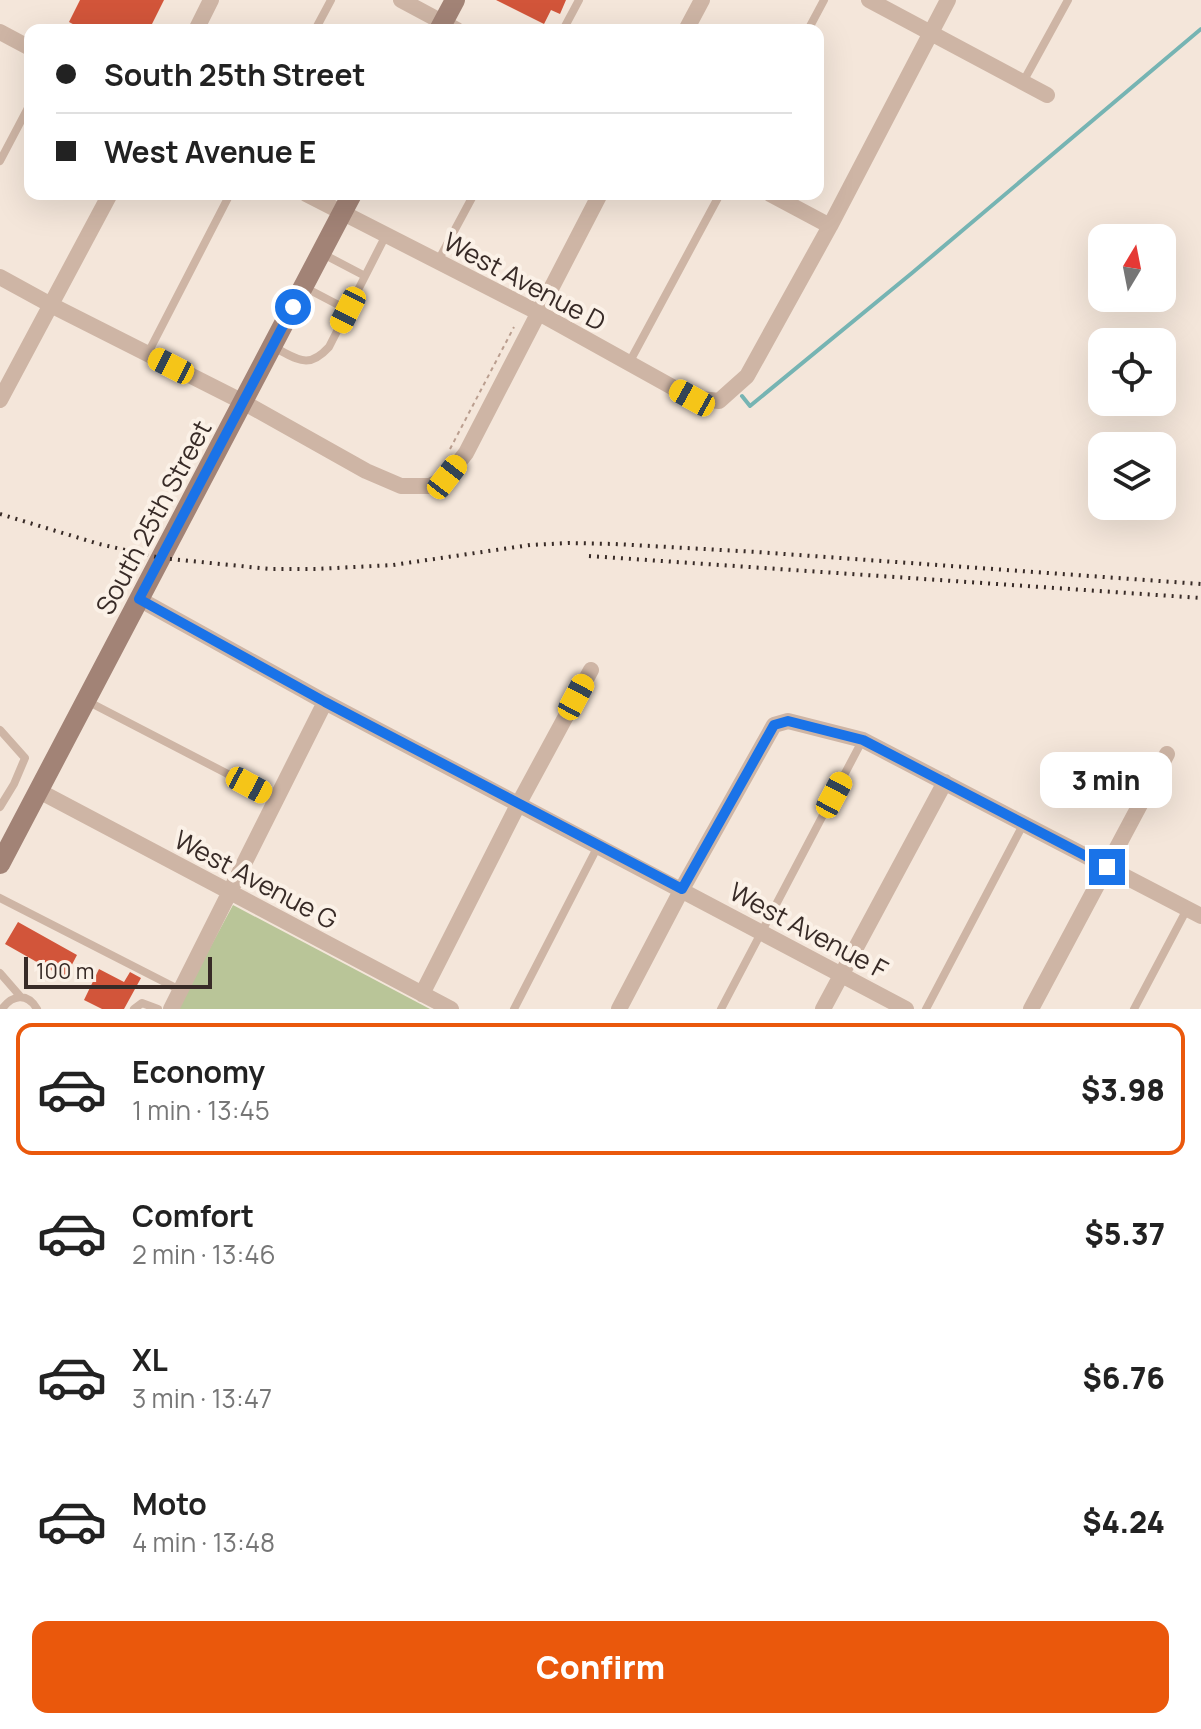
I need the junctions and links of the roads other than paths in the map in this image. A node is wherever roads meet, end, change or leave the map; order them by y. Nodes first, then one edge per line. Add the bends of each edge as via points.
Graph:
1 (211, 0) edge
2 (331, 0) edge
3 (401, 0) edge
4 (455, 0) edge
5 (579, 0) edge
6 (702, 0) edge
7 (824, 0) edge
8 (869, 0) edge
9 (948, 0) edge
10 (1068, 0) edge
11 (199, 24) edge
12 (318, 24) edge
13 (440, 24) edge
14 (447, 24) edge
15 (566, 24) edge
16 (689, 24) edge
17 (811, 24) edge
18 (0, 32) edge
19 (930, 32) junction
20 (24, 45) edge
21 (1023, 82) junction
22 (1047, 95) dead end
23 (24, 115) edge
24 (0, 161) edge
25 (107, 200) edge
26 (227, 200) edge
27 (317, 200) edge
28 (349, 200) edge
29 (471, 200) edge
30 (597, 200) edge
31 (717, 200) edge
32 (781, 200) edge
33 (342, 213) junction
34 (830, 226) junction
35 (386, 235) junction
36 (321, 253) junction
37 (438, 261) junction
38 (365, 276) junction
39 (0, 277) edge
40 (303, 287) junction
41 (51, 305) junction
42 (348, 310) junction
43 (539, 313) junction
44 (272, 346) junction
45 (147, 354) junction
46 (629, 363) junction
47 (0, 400) edge
48 (243, 402) junction
49 (139, 599) junction
50 (591, 670) dead end
51 (86, 700) junction
52 (325, 702) junction
53 (0, 730) edge
54 (863, 740) junction
55 (1167, 754) dead end
56 (945, 782) junction
57 (39, 791) junction
58 (276, 799) junction
59 (519, 803) junction
60 (0, 806) edge
61 (1024, 823) junction
62 (599, 845) junction
63 (2, 853) edge
64 (1107, 867) junction
65 (682, 889) junction
66 (230, 892) junction
67 (1, 902) edge
68 (1194, 912) edge
69 (762, 931) junction
70 (0, 973) edge
71 (841, 973) junction
72 (180, 990) junction
73 (422, 994) junction
74 (20, 996) junction
75 (2, 1009) edge
76 (37, 1009) edge
77 (134, 1009) edge
78 (158, 1009) edge
79 (171, 1009) edge
80 (451, 1009) edge
81 (514, 1009) edge
82 (619, 1009) edge
83 (721, 1009) edge
84 (823, 1009) edge
85 (906, 1009) edge
86 (926, 1009) edge
87 (1031, 1009) edge
88 (1134, 1009) edge

1 - 11 street
2 - 12 lane
3 - 13 street
4 - 14 street
5 - 15 lane
6 - 16 street
7 - 17 lane
8 - 19 street
9 - 19 street
10 - 21 lane
18 - 20 street
19 - 21 street
19 - 34 street
21 - 22 street
23 - 24 lane
25 - 41 street
26 - 45 lane
27 - 33 street, West Avenue D
28 - 33 street, South 25th Street
29 - 37 lane
30 - 43 street
31 - 46 lane
32 - 34 street
33 - 35 street, West Avenue D
33 - 36 street, South 25th Street
34 - 46 street, West Avenue D via 747,376 719,401 692,398
35 - 37 street, West Avenue D
35 - 38 lane
36 - 38 lane
36 - 40 street, South 25th Street
37 - 43 street, West Avenue D
38 - 42 lane
39 - 41 street
40 - 42 lane
40 - 44 street, South 25th Street
41 - 45 street
41 - 47 street
42 - 44 lane via 319,358 303,361
43 - 46 street, West Avenue D
43 - 48 street via 466,453 447,477 430,486 401,486 366,471
44 - 48 street, South 25th Street
45 - 48 street
48 - 49 street, South 25th Street
49 - 51 street, South 25th Street
49 - 52 street, West Avenue F
50 - 59 street
51 - 57 street, South 25th Street
51 - 58 lane
52 - 58 street
52 - 59 street, West Avenue F
53 - 60 lane via 25,758
54 - 56 street
54 - 65 street via 788,721 774,725
54 - 69 lane
55 - 64 street
56 - 61 street
56 - 71 street
57 - 63 street, South 25th Street
57 - 66 street, West Avenue G
58 - 66 street
59 - 62 street, West Avenue F
59 - 73 street
61 - 64 street
61 - 86 lane
62 - 65 street, West Avenue F
62 - 81 lane
64 - 68 street
64 - 87 street
65 - 69 street, West Avenue F
65 - 82 street
66 - 72 street
66 - 73 street, West Avenue G
67 - 72 lane
68 - 88 lane
69 - 71 street, West Avenue F
69 - 83 lane
70 - 74 lane
71 - 84 street
71 - 85 street, West Avenue F
72 - 79 street
73 - 80 street, West Avenue G
74 - 75 lane
74 - 76 lane
77 - 78 lane via 142,1003

